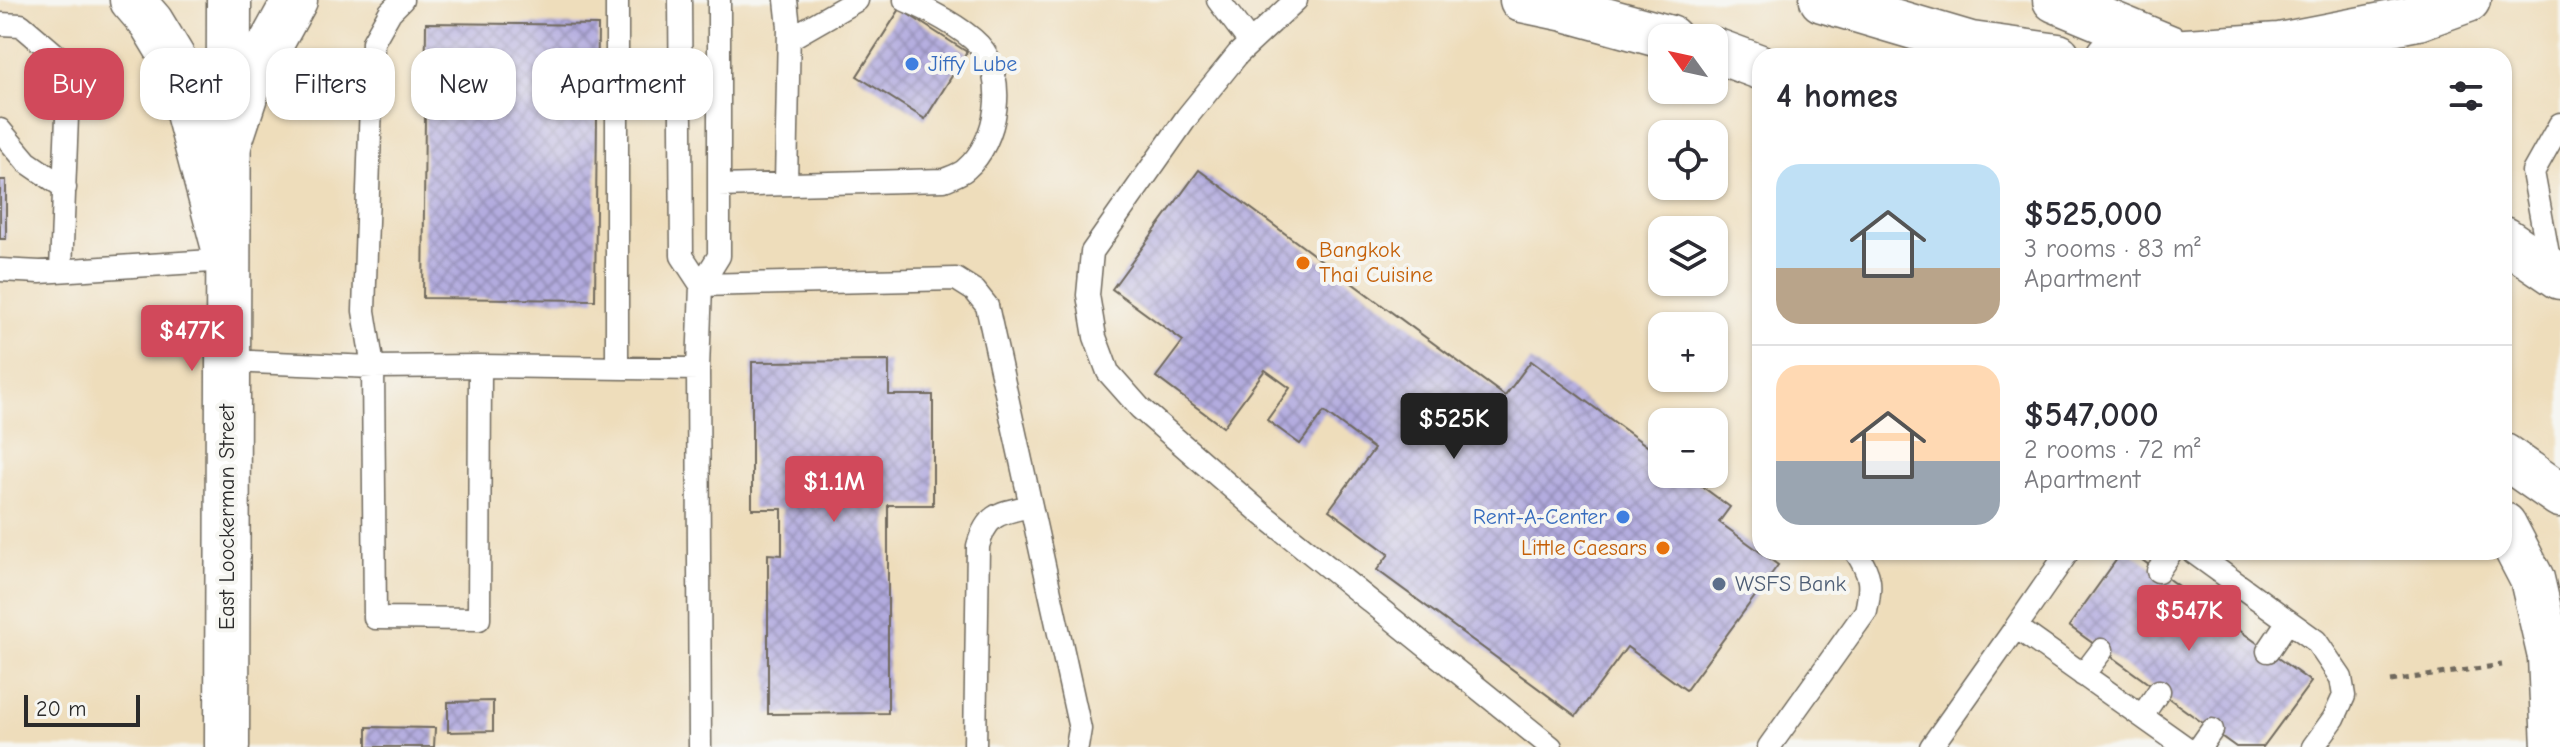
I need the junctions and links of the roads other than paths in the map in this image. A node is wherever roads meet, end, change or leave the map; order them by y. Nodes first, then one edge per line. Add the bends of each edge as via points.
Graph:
1 (132, 0) edge
2 (229, 0) edge
3 (295, 0) edge
4 (402, 0) edge
5 (617, 0) edge
6 (680, 0) edge
7 (719, 0) edge
8 (786, 0) edge
9 (857, 0) edge
10 (905, 0) edge
11 (1218, 0) edge
12 (1296, 0) edge
13 (1522, 0) edge
14 (1822, 0) edge
15 (2055, 0) edge
16 (2468, 0) edge
17 (0, 24) edge
18 (1648, 32) edge
19 (789, 39) junction
20 (1249, 41) junction
21 (2000, 48) edge
22 (2169, 48) edge
23 (2247, 48) edge
24 (1728, 55) edge
25 (1752, 64) edge
26 (2560, 124) edge
27 (0, 130) edge
28 (228, 148) junction
29 (786, 183) junction
30 (719, 186) junction
31 (65, 188) junction
32 (2512, 244) edge
33 (227, 260) junction
34 (0, 270) edge
35 (61, 270) junction
36 (2556, 274) edge
37 (701, 285) junction
38 (226, 361) junction
39 (480, 366) junction
40 (373, 367) junction
41 (617, 368) junction
42 (698, 369) junction
43 (2512, 462) edge
44 (2560, 495) edge
45 (1031, 506) junction
46 (2512, 540) edge
47 (1861, 560) edge
48 (2062, 560) edge
49 (2166, 560) edge
50 (2204, 560) edge
51 (2158, 571) dead end
52 (2236, 583) junction
53 (2215, 613) dead end
54 (2288, 621) junction
55 (2016, 627) junction
56 (2102, 650) dead end
57 (2268, 651) dead end
58 (2083, 675) junction
59 (2159, 691) dead end
60 (2142, 716) junction
61 (227, 747) edge
62 (700, 747) edge
63 (975, 747) edge
64 (1077, 747) edge
65 (1551, 747) edge
66 (1769, 747) edge
67 (1931, 747) edge
68 (2185, 747) edge
69 (2313, 747) edge
70 (2554, 747) edge

1 - 33 main road via 174,60
2 - 28 main road, East Loockerman Street
3 - 28 main road via 249,84
4 - 40 lane via 373,42 364,311
5 - 41 lane
6 - 37 lane via 682,256
7 - 30 lane
8 - 19 lane
9 - 19 lane
10 - 29 lane via 978,45 991,63 997,89 994,122 979,153 966,170 944,180
11 - 20 lane
12 - 20 lane
13 - 18 main road
14 - 21 main road
15 - 22 main road
16 - 23 main road via 2418,18
17 - 31 lane via 21,25 69,66
19 - 29 lane
20 - 65 lane via 1187,117 1092,252 1088,295 1108,372 1140,408 1261,513
24 - 25 main road
26 - 36 lane via 2533,172
27 - 31 lane via 27,162
28 - 33 main road, East Loockerman Street
29 - 30 lane
30 - 37 lane via 719,256
31 - 35 lane
32 - 36 main road
33 - 35 lane
33 - 38 main road, East Loockerman Street
34 - 35 lane
37 - 42 lane
37 - 45 lane via 956,279 975,291 987,306
38 - 40 lane
38 - 61 main road, East Loockerman Street
39 - 40 lane
39 - 40 lane via 479,619 375,618
39 - 41 lane
41 - 42 lane
42 - 62 lane
43 - 44 main road
45 - 63 lane via 991,519 978,546
45 - 64 lane via 1080,729
46 - 70 main road via 2532,579 2550,657
47 - 66 lane via 1871,589 1866,611
48 - 55 lane
49 - 51 lane
50 - 52 lane
52 - 53 lane
52 - 54 lane
54 - 57 lane
54 - 69 lane via 2316,641 2341,678 2344,696
55 - 58 lane
55 - 67 lane
56 - 58 lane
58 - 60 lane
59 - 60 lane
60 - 68 lane

